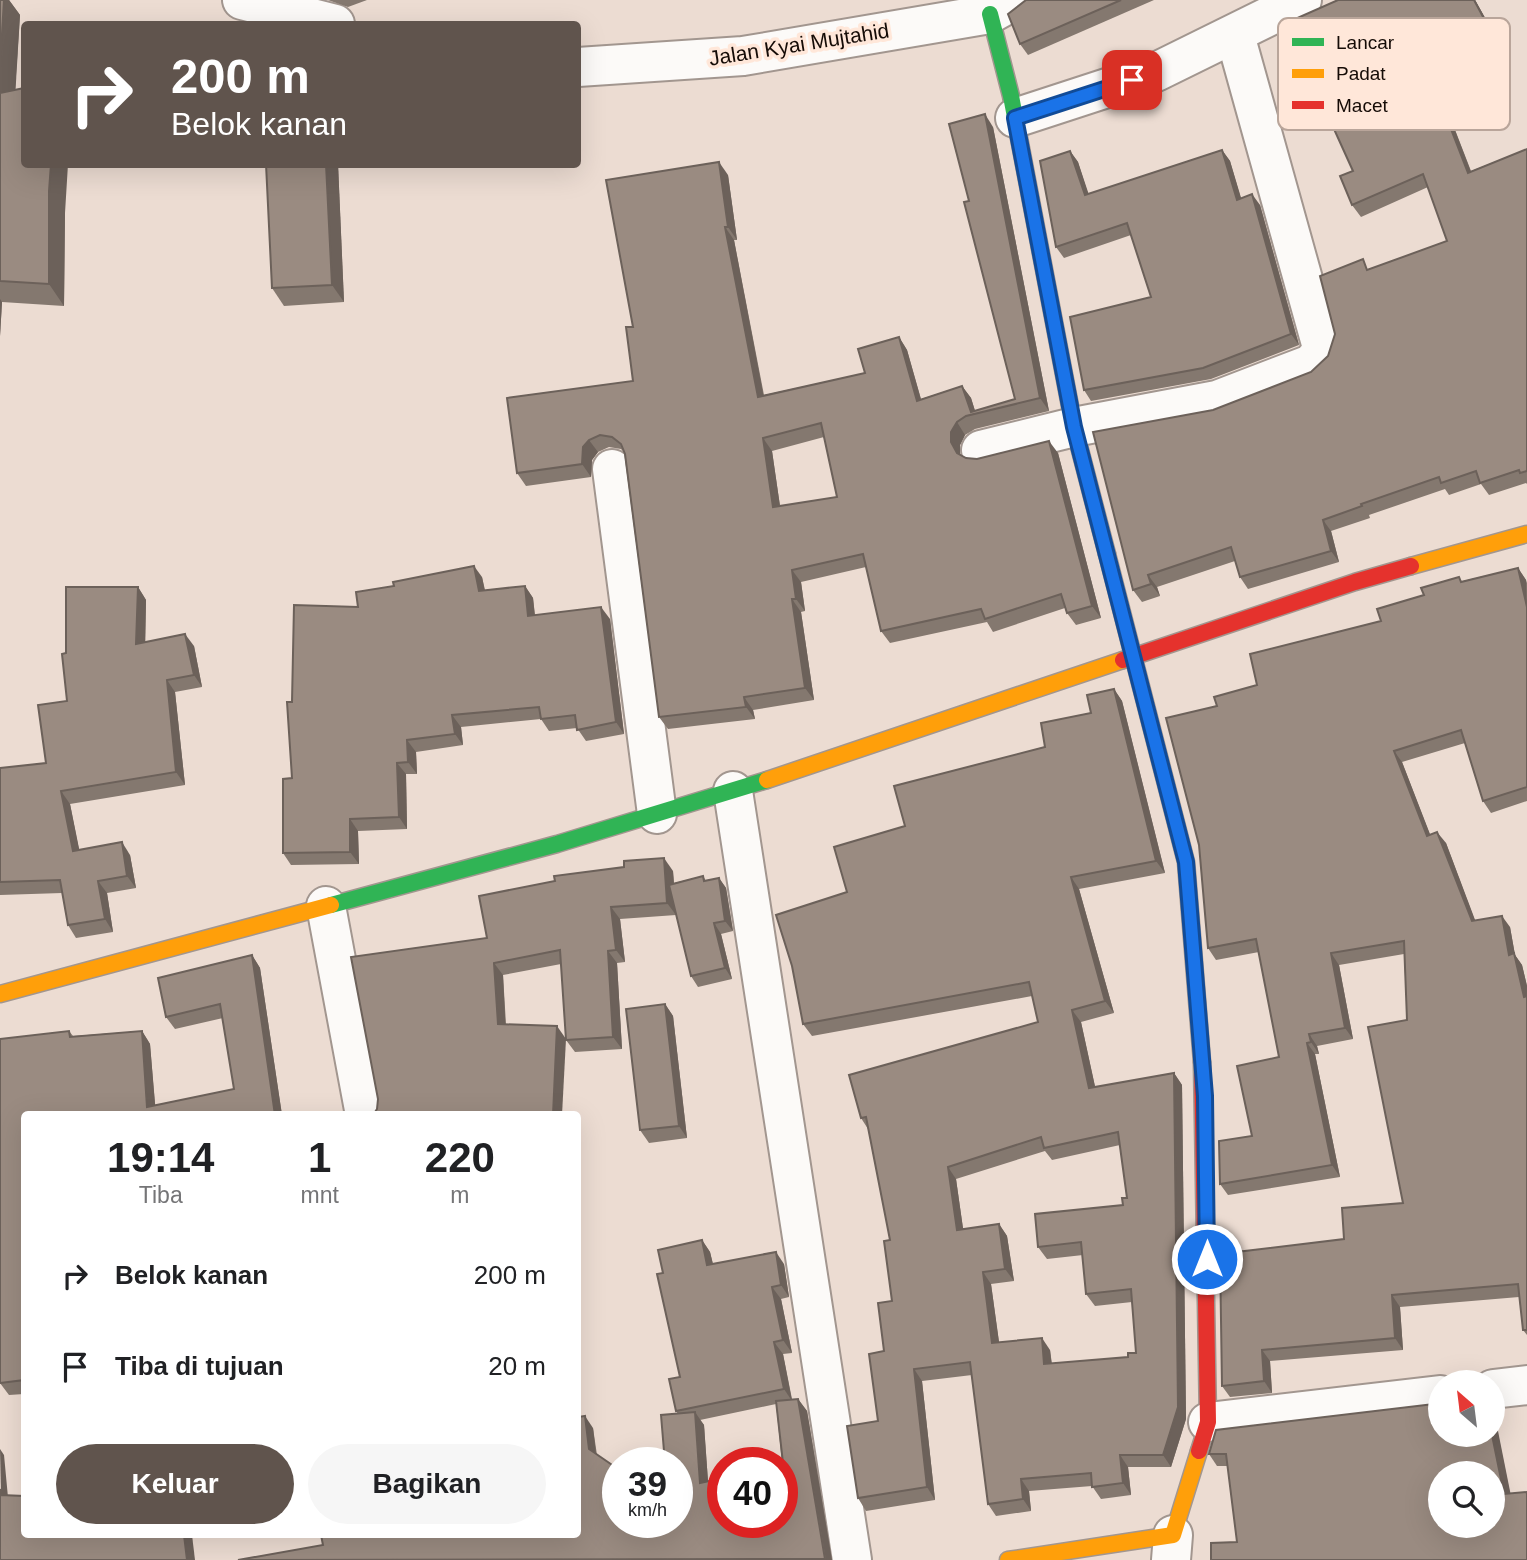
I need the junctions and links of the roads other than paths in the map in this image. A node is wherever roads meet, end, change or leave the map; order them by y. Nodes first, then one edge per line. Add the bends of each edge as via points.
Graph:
1 (242, 0) edge
2 (1302, 0) edge
3 (933, 11) edge
4 (1000, 19) edge
5 (323, 21) edge
6 (1235, 36) junction
7 (581, 67) edge
8 (1013, 107) junction
9 (1074, 427) junction
10 (981, 450) dead end
11 (612, 469) dead end
12 (1527, 534) edge
13 (1134, 657) junction
14 (733, 791) junction
15 (657, 814) junction
16 (326, 906) junction
17 (0, 994) edge
18 (364, 1111) edge
19 (1527, 1385) edge
20 (1505, 1388) edge
21 (1428, 1396) edge
22 (1208, 1422) junction
23 (1172, 1548) edge
24 (852, 1560) edge
25 (1008, 1560) edge

1 - 5 street
2 - 6 street
3 - 4 street, Jalan Kyai Mujtahid
3 - 7 street, Jalan Kyai Mujtahid via 743,56
4 - 8 street
6 - 8 street via 1156,72
6 - 9 street via 1321,344 1320,355 1311,364 1217,400
8 - 9 street
9 - 10 street
9 - 13 street
11 - 15 street
12 - 13 street via 1355,582
13 - 14 street
13 - 22 street via 1186,862 1205,1096
14 - 15 street
14 - 24 street
15 - 16 street
16 - 17 street
16 - 18 street
19 - 20 street
21 - 22 street
22 - 23 street
23 - 25 street

